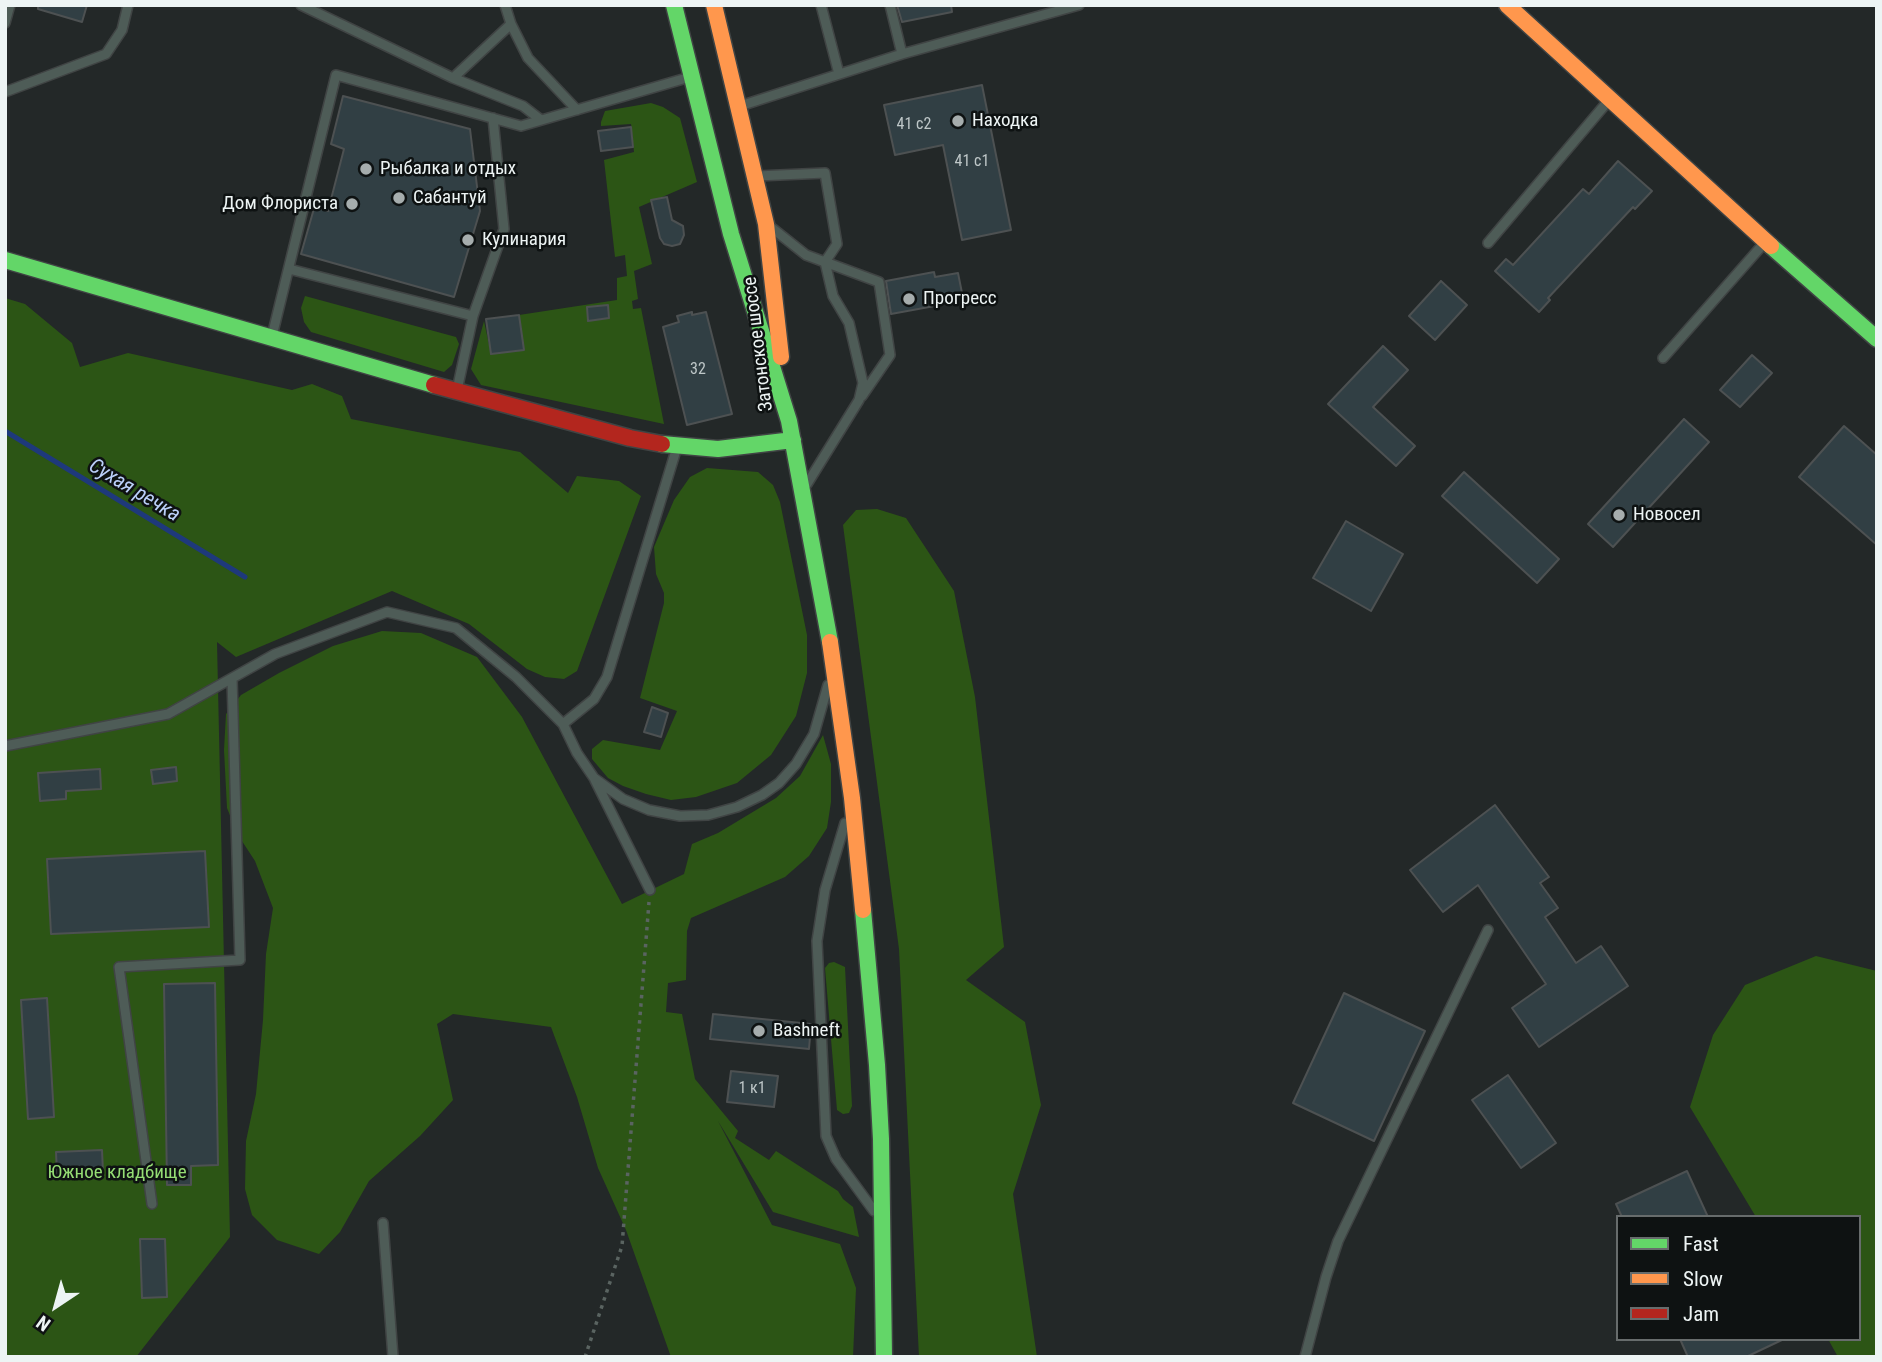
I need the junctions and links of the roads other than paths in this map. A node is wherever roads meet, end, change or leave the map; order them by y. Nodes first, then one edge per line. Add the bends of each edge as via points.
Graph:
1 (10, 5) edge
2 (128, 5) edge
3 (505, 5) edge
4 (674, 5) edge
5 (714, 5) edge
6 (821, 5) edge
7 (890, 5) edge
8 (1079, 5) edge
9 (1507, 5) edge
10 (303, 6) edge
11 (5, 23) edge
12 (511, 24) junction
13 (902, 54) junction
14 (839, 74) junction
15 (691, 76) junction
16 (453, 78) junction
17 (5, 92) edge
18 (1610, 99) junction
19 (738, 107) junction
20 (578, 110) junction
21 (493, 118) junction
22 (541, 120) junction
23 (755, 176) junction
24 (766, 224) junction
25 (1766, 241) junction
26 (1488, 243) dead end
27 (5, 260) edge
28 (825, 262) junction
29 (289, 269) junction
30 (473, 316) junction
31 (272, 337) junction
32 (1877, 339) edge
33 (1663, 358) dead end
34 (456, 391) junction
35 (859, 400) junction
36 (789, 421) junction
37 (793, 440) junction
38 (677, 447) junction
39 (803, 492) junction
40 (834, 663) junction
41 (232, 678) junction
42 (563, 724) junction
43 (5, 746) edge
44 (594, 778) junction
45 (852, 798) junction
46 (650, 890) road end
47 (1488, 930) dead end
48 (152, 1204) dead end
49 (383, 1223) dead end
50 (883, 1223) junction
51 (393, 1357) edge
52 (884, 1357) edge
53 (1305, 1357) edge

1 - 11 lane
2 - 17 lane via 122,30 106,54
3 - 12 lane
4 - 15 main road, Затонское шоссе
5 - 19 main road, Затонское шоссе
6 - 14 lane
7 - 13 lane
8 - 13 lane
9 - 18 main road
10 - 16 lane
12 - 16 lane
12 - 20 lane via 528,58
13 - 14 lane
14 - 19 lane
15 - 20 lane
15 - 36 main road, Затонское шоссе via 731,234
16 - 22 lane via 523,106
18 - 25 main road
18 - 26 lane
19 - 23 main road, Затонское шоссе
20 - 22 lane
21 - 22 lane via 521,126
21 - 29 lane via 336,75
21 - 30 lane via 505,229
23 - 24 main road, Затонское шоссе
23 - 28 lane via 825,173 837,244
24 - 28 lane via 806,254
24 - 36 main road, Затонское шоссе
25 - 32 main road
25 - 33 lane
27 - 31 main road
28 - 35 lane via 833,296 849,323 863,383
28 - 35 lane via 879,282 890,355
29 - 30 lane
29 - 31 lane
30 - 34 lane
31 - 34 main road
34 - 38 main road
35 - 39 lane
36 - 37 main road
37 - 38 main road via 718,449
37 - 39 main road
38 - 42 lane via 607,677 594,699
39 - 40 main road
40 - 44 lane via 814,734 796,764 779,783 737,807 680,816 649,810 623,799
40 - 45 main road
41 - 42 lane via 275,654 387,612 456,628 516,677
41 - 43 lane via 168,714
41 - 48 lane via 240,960 119,967
42 - 44 lane
44 - 46 lane
45 - 50 main road via 877,1065
45 - 50 lane via 825,890 817,941 826,1136 836,1159
47 - 53 lane via 1338,1241
49 - 51 lane
50 - 52 main road

